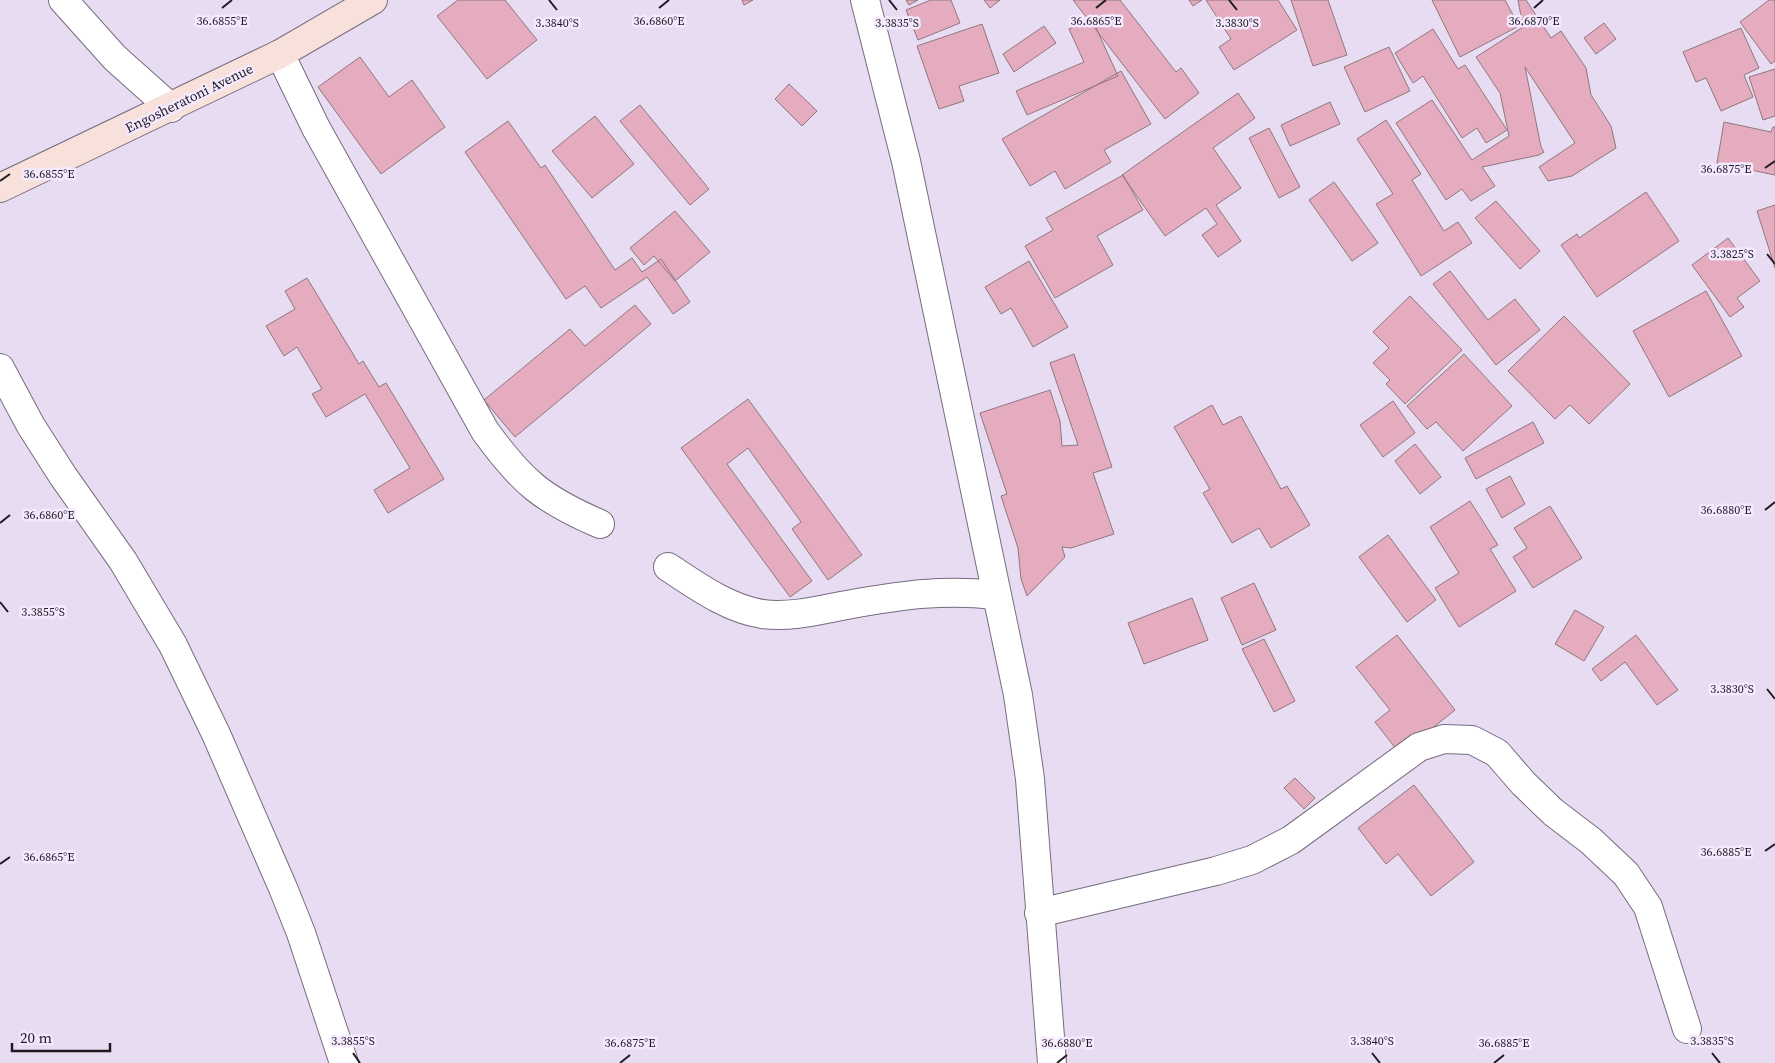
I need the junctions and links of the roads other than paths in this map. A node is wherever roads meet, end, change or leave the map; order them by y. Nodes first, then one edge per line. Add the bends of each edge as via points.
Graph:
1 (64, 0) edge
2 (373, 0) edge
3 (865, 0) edge
4 (280, 54) junction
5 (171, 108) junction
6 (0, 188) edge
7 (0, 368) edge
8 (600, 524) dead end
9 (668, 566) dead end
10 (996, 595) junction
11 (1039, 913) junction
12 (1687, 1029) dead end
13 (344, 1063) edge
14 (1052, 1063) edge

1 - 5 street via 115,58
2 - 4 street, Engosheratoni Avenue
3 - 10 street via 906,160
4 - 5 street, Engosheratoni Avenue
4 - 8 street via 316,128 485,431 515,470 538,492
5 - 6 street, Engosheratoni Avenue
7 - 13 street via 36,434 123,561 173,645 227,758 302,933
9 - 10 street via 729,604 762,614 797,614 919,592
10 - 11 street via 1018,695 1030,779
11 - 12 street via 1252,860 1290,840 1419,747 1444,739 1472,740 1497,753 1553,812 1626,874 1648,907
11 - 14 street

